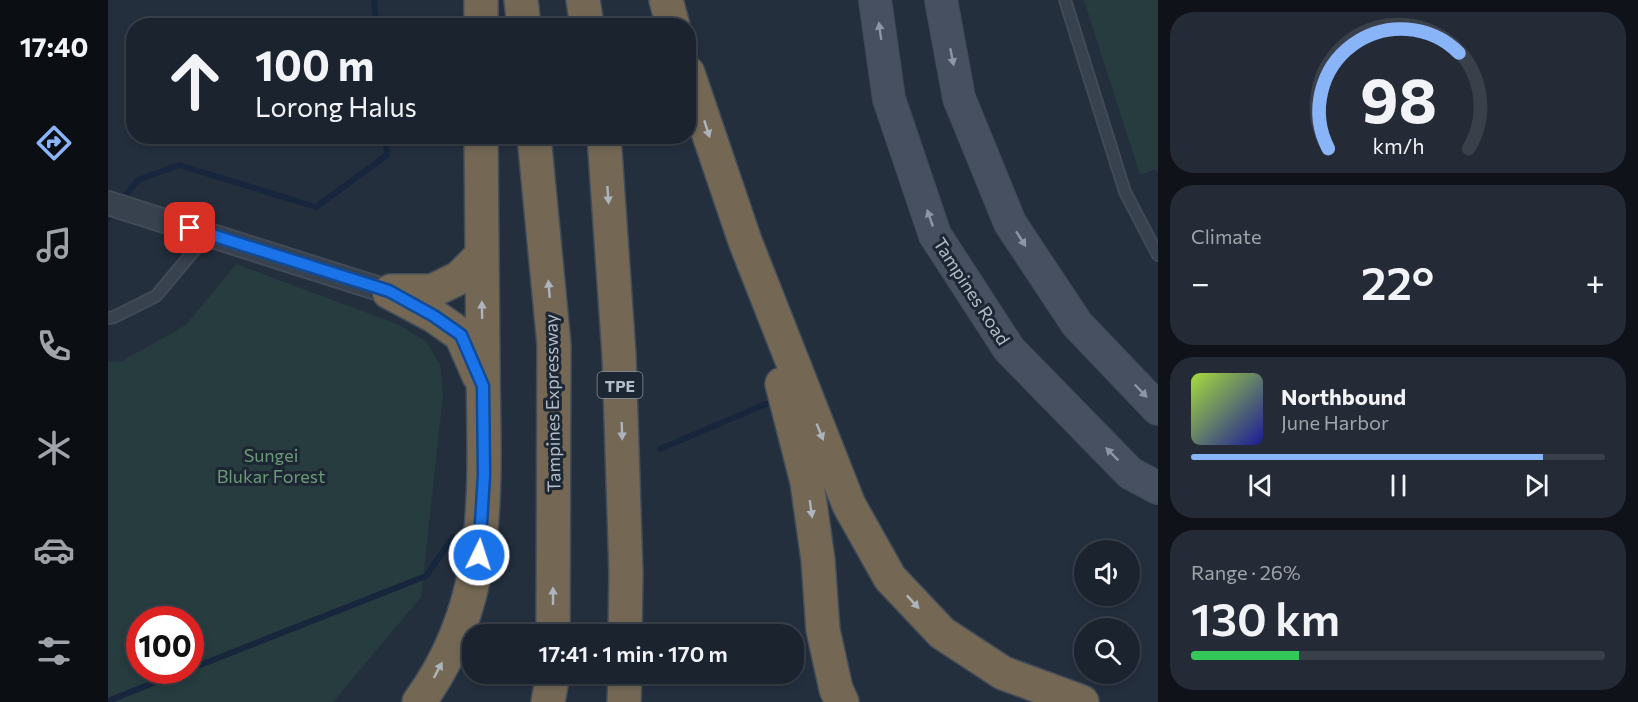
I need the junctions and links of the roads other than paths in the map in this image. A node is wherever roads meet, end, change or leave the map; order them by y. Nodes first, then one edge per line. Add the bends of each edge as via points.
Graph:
1 (481, 0) edge
2 (521, 0) edge
3 (583, 0) edge
4 (666, 0) edge
5 (876, 0) edge
6 (941, 0) edge
7 (1065, 0) edge
8 (481, 18) edge
9 (523, 18) edge
10 (586, 18) edge
11 (671, 18) edge
12 (696, 97) edge
13 (481, 144) edge
14 (535, 144) edge
15 (605, 144) edge
16 (118, 205) edge
17 (208, 234) junction
18 (745, 241) junction
19 (482, 255) junction
20 (1158, 255) edge
21 (389, 291) junction
22 (108, 318) edge
23 (483, 386) junction
24 (1158, 409) edge
25 (1158, 488) edge
26 (553, 624) edge
27 (625, 624) edge
28 (551, 684) edge
29 (554, 684) edge
30 (625, 684) edge
31 (420, 702) edge
32 (548, 702) edge
33 (556, 702) edge
34 (624, 702) edge
35 (842, 702) edge
36 (1082, 702) edge

1 - 8 highway
2 - 9 highway
3 - 10 highway
4 - 11 highway
25 -> 5 main road, Tampines Road via 1130,473 1009,349 935,235 889,99
6 -> 24 main road via 959,98 1010,223 1077,324
7 - 20 lane via 1125,192
12 -> 18 highway
13 - 19 highway
26 -> 14 highway, Tampines Expressway via 554,345
15 -> 27 highway, TPE via 619,355
16 - 17 street
17 - 21 street
17 - 22 lane via 156,296
18 -> 35 highway via 807,482 823,630
18 -> 36 highway via 849,505 890,578 942,633 1003,673
19 - 21 highway via 459,278 432,291
23 -> 19 highway
21 - 23 highway via 461,335
31 -> 23 highway via 456,638 479,555 484,475
28 - 32 highway
29 - 33 highway
30 - 34 highway

